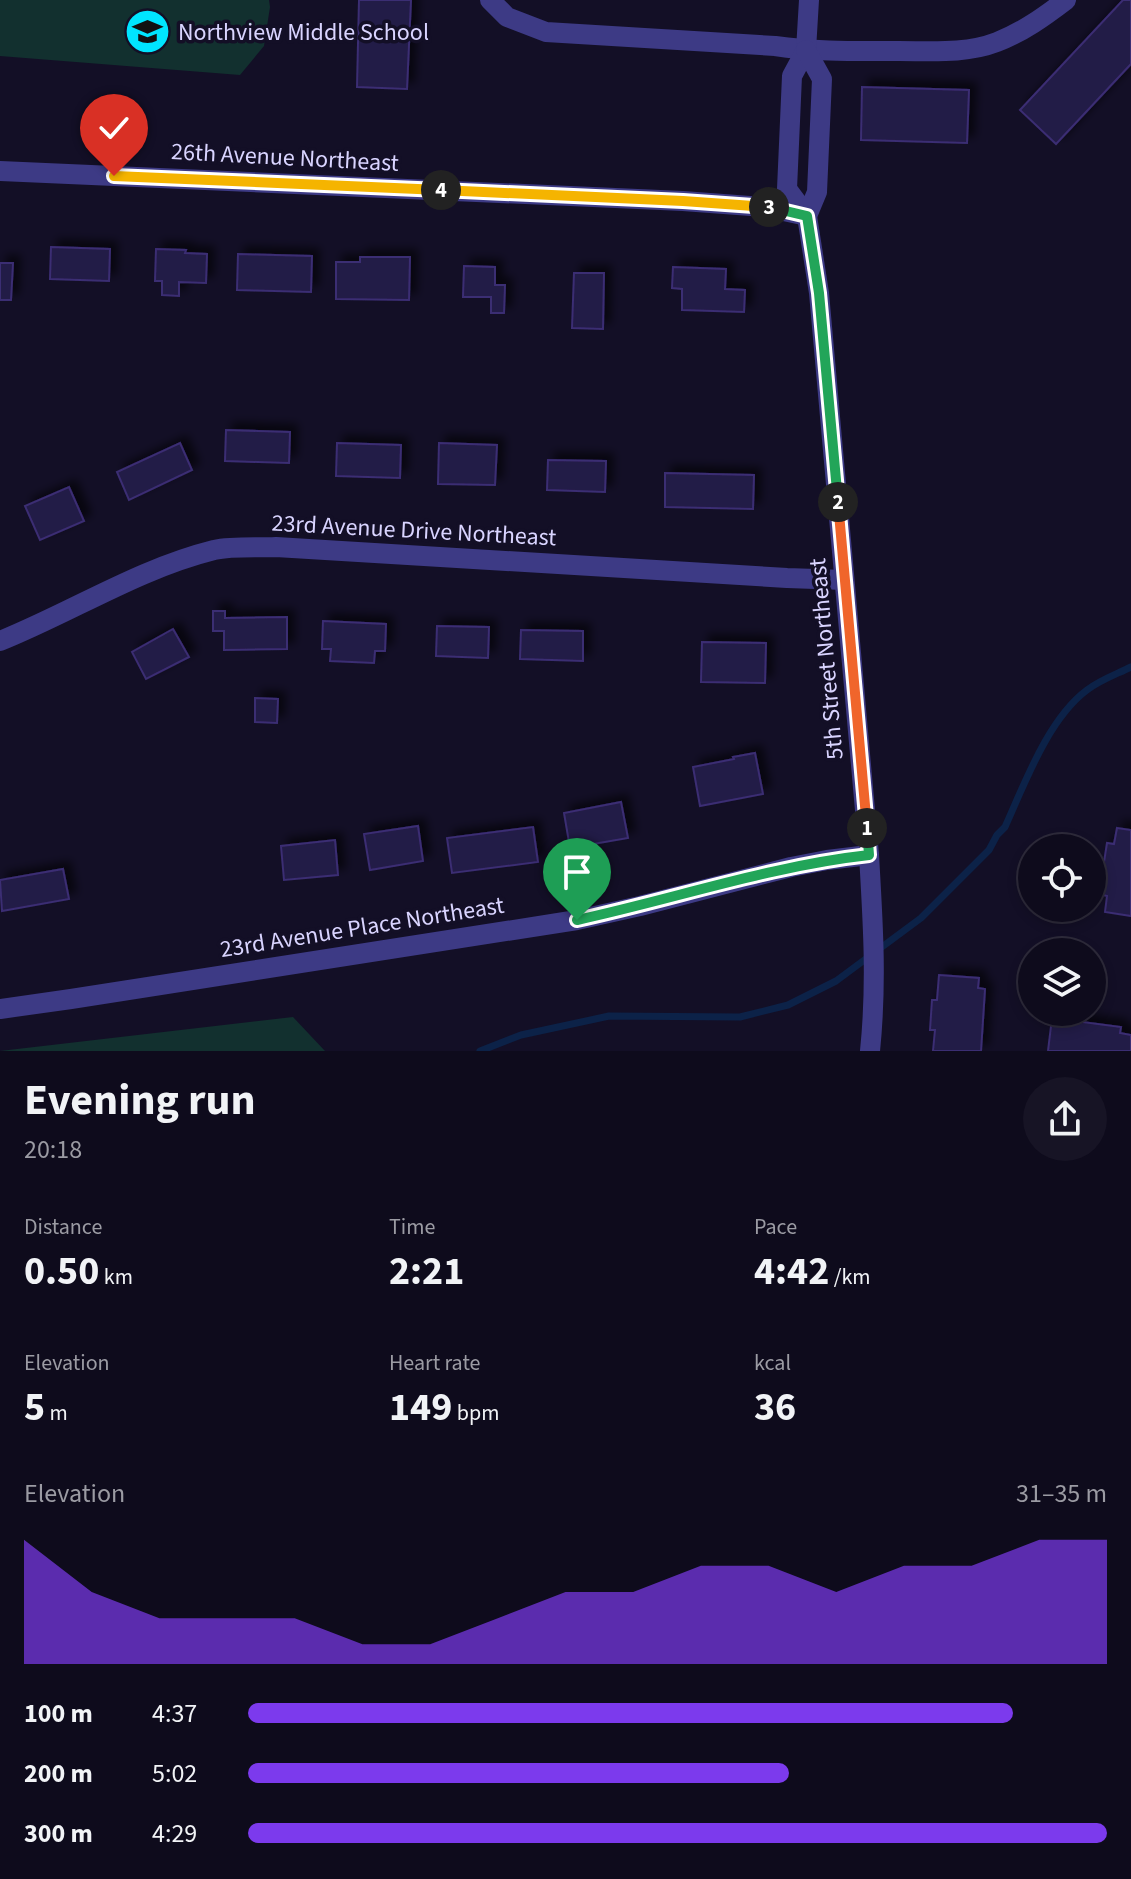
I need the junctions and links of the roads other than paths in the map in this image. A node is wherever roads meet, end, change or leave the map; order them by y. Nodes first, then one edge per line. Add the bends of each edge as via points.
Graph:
1 (490, 0) edge
2 (809, 0) edge
3 (1066, 0) edge
4 (806, 50) junction
5 (0, 171) edge
6 (807, 216) junction
7 (844, 580) junction
8 (0, 641) edge
9 (869, 855) junction
10 (0, 1009) edge
11 (870, 1051) edge

1 - 4 street via 507,17 546,32
2 - 4 street
3 - 4 street via 996,42 957,51
4 - 6 street via 822,79 818,188
4 - 6 street via 792,76 787,189
5 - 6 street, 26th Avenue Northeast via 683,201
6 - 7 street, 5th Street Northeast via 819,293
7 - 8 street, 23rd Avenue Drive Northeast via 276,547 217,550 156,569
7 - 9 street, 5th Street Northeast
9 - 10 street, 23rd Avenue Place Northeast via 791,867 577,920
9 - 11 street, 5th Street Northeast via 875,946

